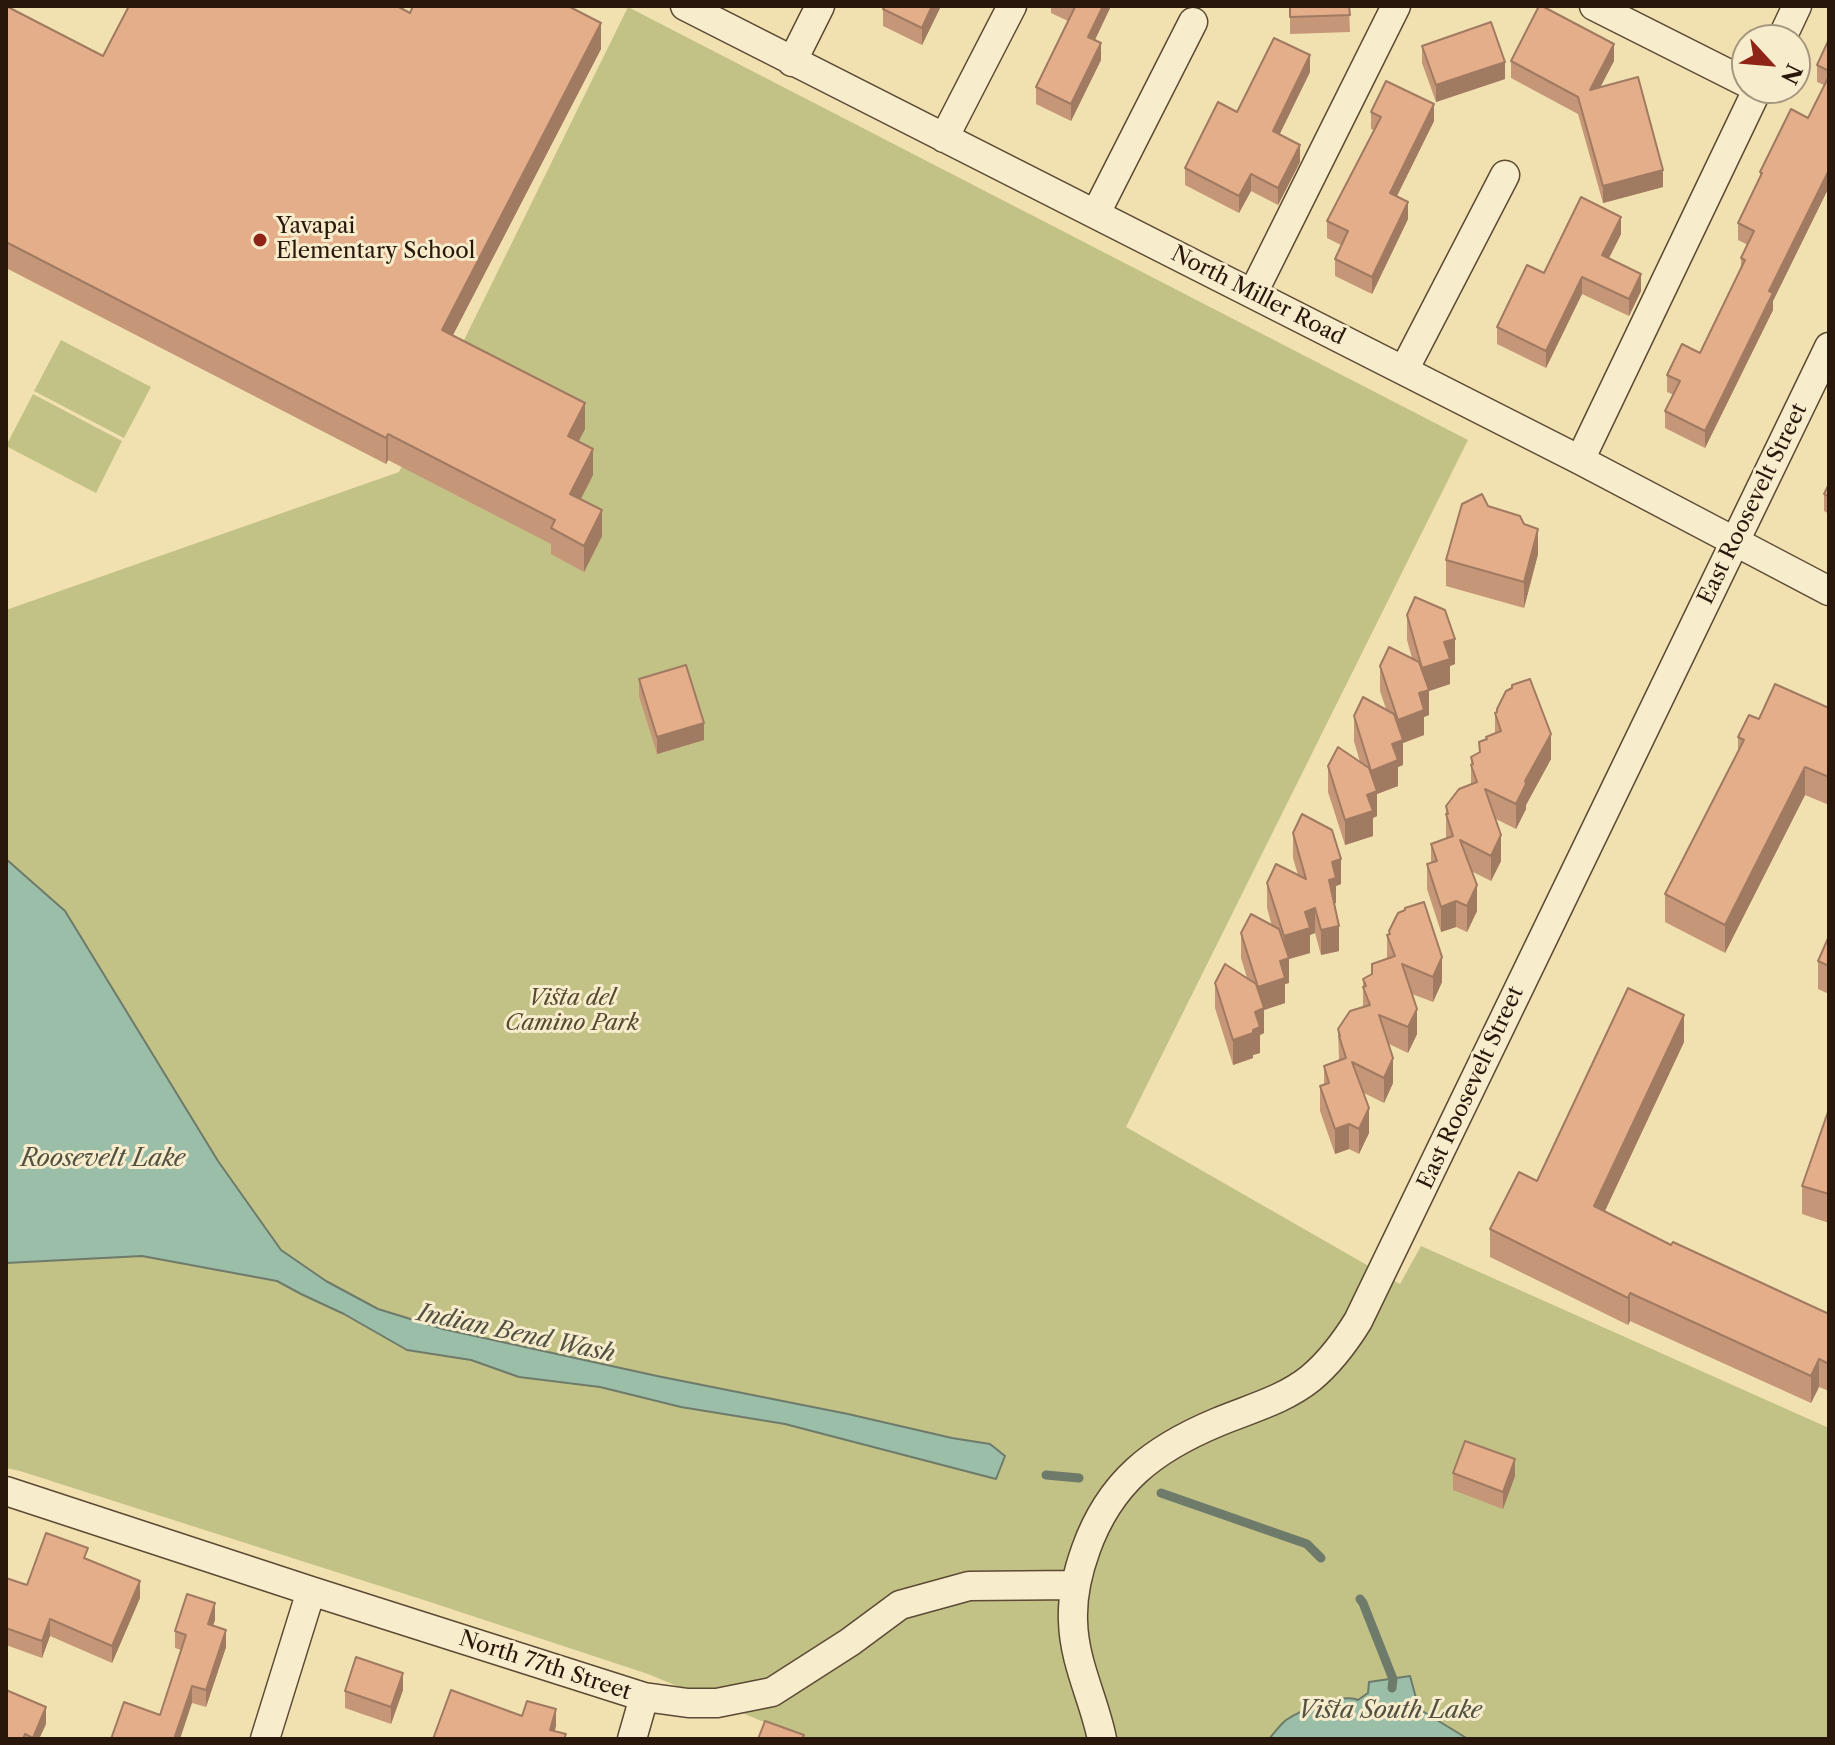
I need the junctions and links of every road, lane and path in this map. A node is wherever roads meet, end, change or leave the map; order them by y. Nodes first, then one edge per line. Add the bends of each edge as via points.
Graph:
1 (685, 6) edge
2 (820, 6) edge
3 (1012, 6) edge
4 (1396, 6) edge
5 (1594, 6) edge
6 (1193, 22) dead end
7 (792, 62) junction
8 (1731, 75) edge
9 (1750, 104) edge
10 (944, 138) junction
11 (1505, 175) dead end
12 (1096, 213) junction
13 (1253, 293) junction
14 (1829, 347) edge
15 (1404, 370) junction
16 (1580, 460) junction
17 (1735, 541) junction
18 (1829, 591) edge
19 (6, 1491) edge
20 (1076, 1585) junction
21 (311, 1591) junction
22 (644, 1697) junction
23 (265, 1739) edge
24 (632, 1739) edge
25 (1102, 1739) edge

1 - 7 street, North Miller Road
2 - 7 street
3 - 10 street
4 - 13 street
5 - 8 street
6 - 12 street
7 - 10 street, North Miller Road
9 - 16 street
10 - 12 street, North Miller Road
11 - 15 street
12 - 13 street, North Miller Road
13 - 15 street, North Miller Road
14 - 17 street, East Roosevelt Street
15 - 16 street, North Miller Road
16 - 17 street, North Miller Road
17 - 18 street, North Miller Road
17 - 20 street, East Roosevelt Street via 1358,1321 1310,1379 1184,1438 1139,1468 1095,1523
19 - 21 street, North 77th Street
20 - 22 street, North 77th Street via 969,1586 900,1605 772,1692 717,1703
20 - 25 street, East Roosevelt Street via 1076,1655
21 - 22 street, North 77th Street
21 - 23 street
22 - 24 street

